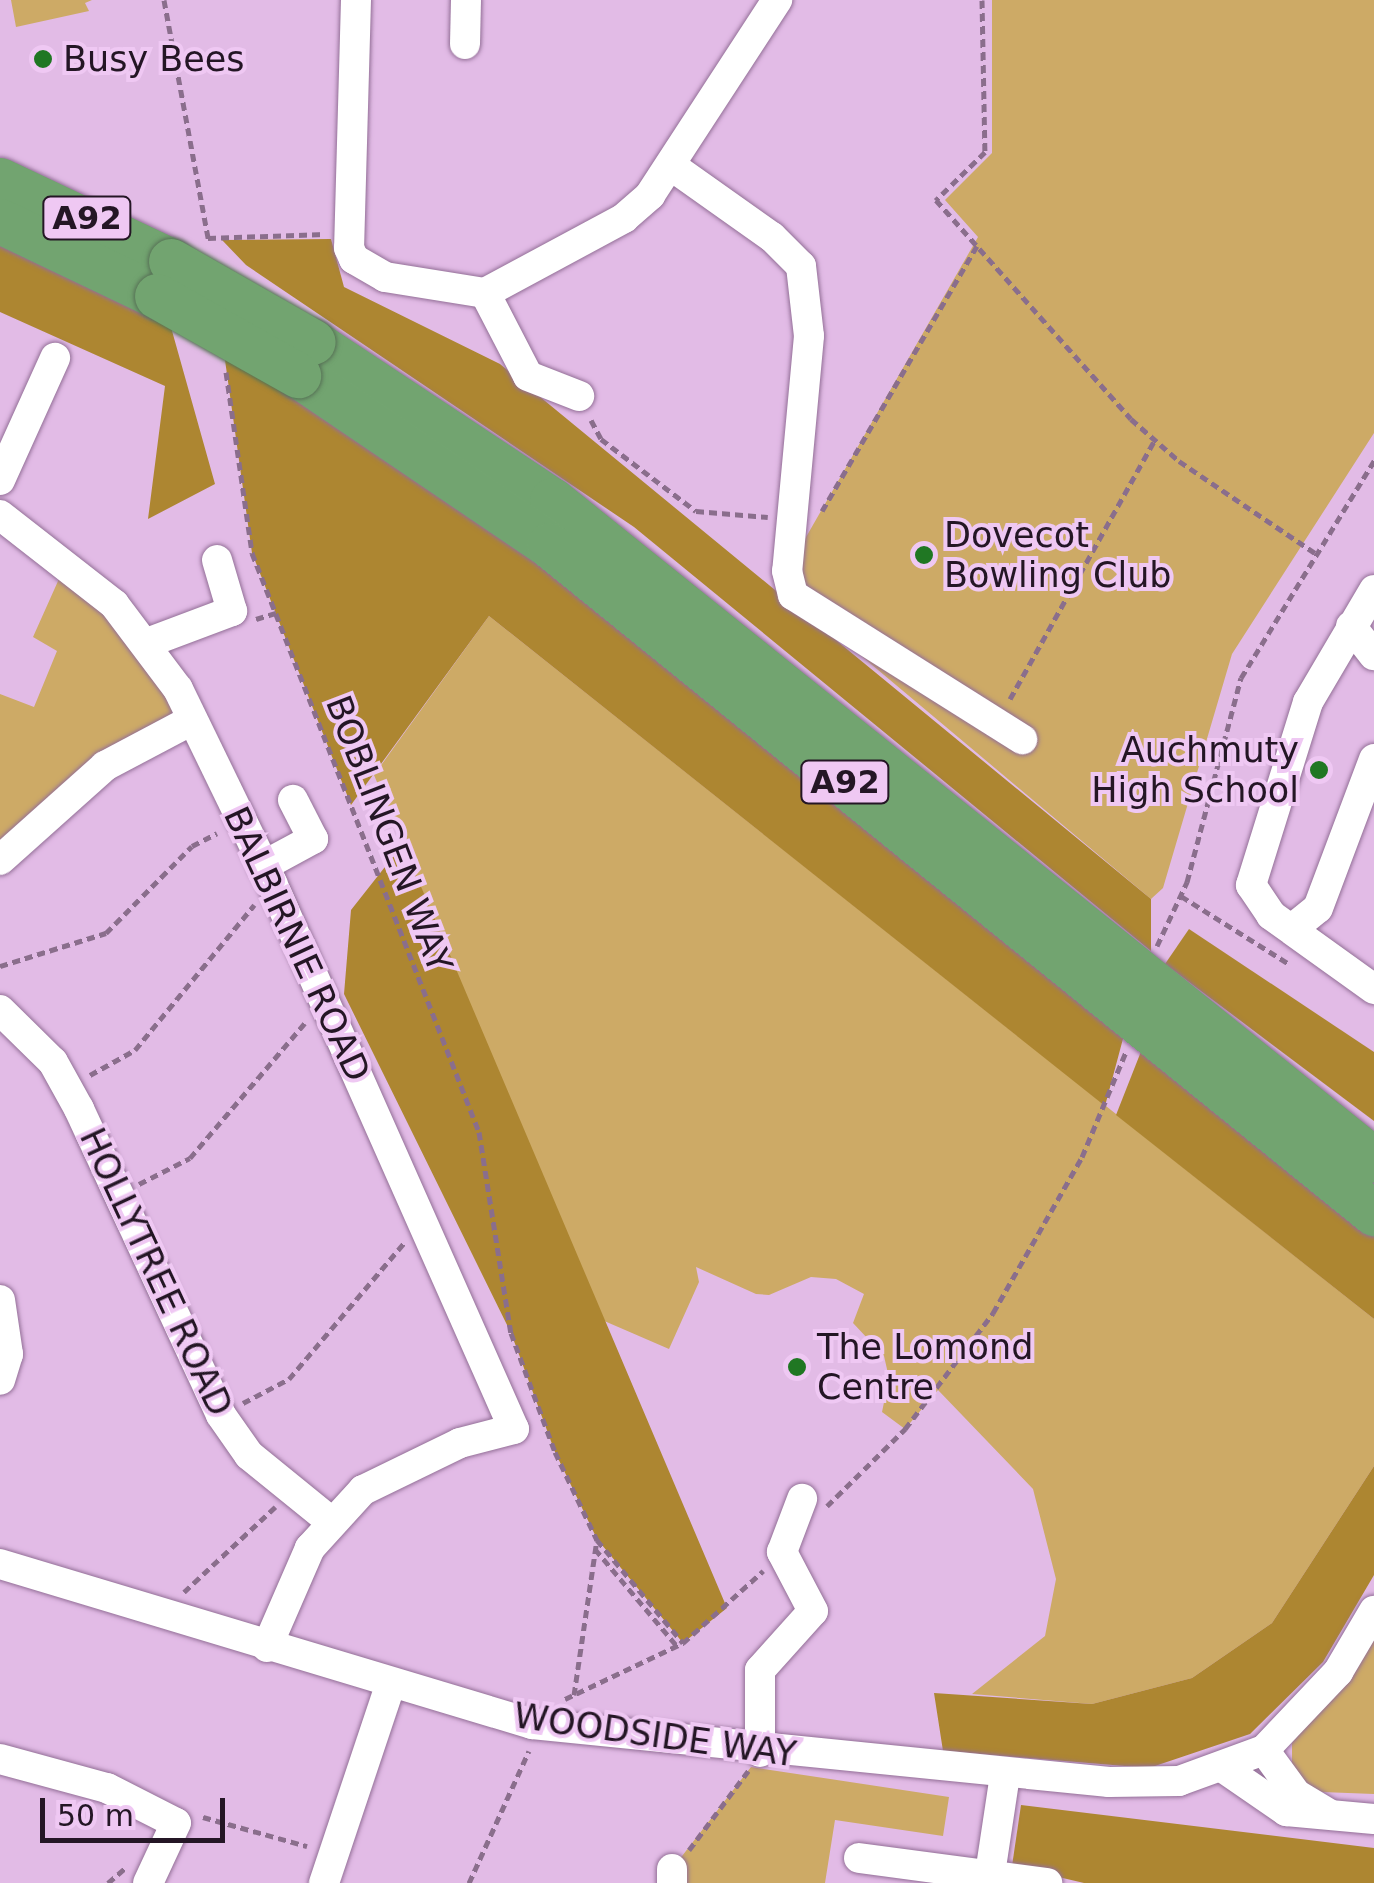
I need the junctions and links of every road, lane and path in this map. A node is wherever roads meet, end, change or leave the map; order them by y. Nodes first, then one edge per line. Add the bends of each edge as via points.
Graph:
1 (164, 0) edge
2 (356, 0) edge
3 (466, 0) edge
4 (777, 0) edge
5 (982, 0) edge
6 (464, 44) dead end
7 (673, 168) junction
8 (0, 180) edge
9 (0, 221) edge
10 (348, 234) junction
11 (976, 246) junction
12 (187, 263) junction
13 (485, 293) junction
14 (56, 358) dead end
15 (306, 359) junction
16 (224, 360) dead end
17 (579, 396) joint
18 (1155, 440) junction
19 (1374, 461) edge
20 (0, 480) edge
21 (0, 515) edge
22 (804, 519) junction
23 (1315, 553) junction
24 (217, 560) dead end
25 (1374, 590) edge
26 (1351, 626) junction
27 (148, 642) junction
28 (1374, 655) edge
29 (192, 720) junction
30 (1009, 731) joint
31 (1374, 759) edge
32 (293, 800) dead end
33 (241, 820) junction
34 (0, 860) edge
35 (267, 874) junction
36 (1292, 929) junction
37 (1156, 948) dead end
38 (0, 966) edge
39 (1374, 989) edge
40 (324, 1001) junction
41 (0, 1010) edge
42 (1131, 1040) dead end
43 (66, 1086) junction
44 (1370, 1156) edge
45 (119, 1195) junction
46 (1374, 1213) edge
47 (422, 1222) junction
48 (0, 1300) edge
49 (0, 1380) edge
50 (221, 1415) junction
51 (291, 1492) junction
52 (802, 1499) dead end
53 (330, 1520) junction
54 (597, 1540) junction
55 (595, 1548) junction
56 (782, 1552) junction
57 (0, 1564) edge
58 (178, 1598) dead end
59 (1374, 1611) edge
60 (680, 1645) junction
61 (267, 1647) junction
62 (391, 1683) junction
63 (574, 1695) junction
64 (532, 1724) junction
65 (1264, 1750) junction
66 (760, 1752) junction
67 (0, 1759) edge
68 (1222, 1767) junction
69 (1004, 1774) junction
70 (1332, 1816) junction
71 (1374, 1819) edge
72 (176, 1823) junction
73 (858, 1858) dead end
74 (329, 1869) edge
75 (142, 1871) edge
76 (990, 1874) junction
77 (672, 1876) edge
78 (108, 1883) edge
79 (469, 1883) edge
80 (1047, 1883) edge

1 - 12 path
2 - 10 street
3 - 6 street
4 - 7 street
5 - 11 path via 984,152 936,200
7 - 13 street via 624,218
7 - 22 street via 772,237 801,266 810,336
8 - 12 highway, A92
9 - 12 highway, A92
10 - 12 path
10 - 13 street via 354,259 385,277
11 - 18 path
11 - 22 path
12 - 15 highway, A92, bridge
13 - 17 street via 528,376
14 - 20 street
15 - 44 highway, A92 via 552,500
15 - 46 highway, A92 via 549,544
16 - 54 path, BOBLINGEN WAY via 252,553 479,1132 511,1333 555,1452
17 - 22 path via 601,439 696,511
18 - 23 path
18 - 30 path
19 - 23 path
21 - 27 street, BALBIRNIE ROAD via 67,561
22 - 30 street via 787,571 793,595
23 - 37 path via 1240,678 1187,882
24 - 27 street via 232,611
25 - 26 street
26 - 28 street
26 - 36 street via 1308,702 1251,885 1254,898
27 - 29 street, BALBIRNIE ROAD
29 - 33 street, BALBIRNIE ROAD
29 - 34 street via 105,766
31 - 36 street via 1318,908
32 - 35 street via 313,840
33 - 35 street, BALBIRNIE ROAD
33 - 38 path via 192,846 106,933
35 - 40 street, BALBIRNIE ROAD
35 - 43 path via 135,1050
36 - 39 street
40 - 45 path via 190,1158
40 - 47 street, BALBIRNIE ROAD
41 - 43 street, HOLLYTREE ROAD via 53,1062
42 - 56 path via 1082,1157 961,1362
43 - 45 street, HOLLYTREE ROAD
45 - 50 street, HOLLYTREE ROAD
47 - 50 path via 288,1378
47 - 53 street, BALBIRNIE ROAD via 514,1429 404,1467 363,1490
48 - 49 street via 8,1354
50 - 51 street, HOLLYTREE ROAD via 249,1455
51 - 53 street, HOLLYTREE ROAD
51 - 58 path
52 - 56 street
53 - 61 street via 310,1548
54 - 55 path
54 - 60 path, BOBLINGEN WAY
55 - 60 path
55 - 63 path
56 - 60 path
56 - 66 street via 813,1612 760,1670
57 - 61 street, WOODSIDE WAY
59 - 65 street via 1338,1672
60 - 63 path
61 - 62 street, WOODSIDE WAY
62 - 64 street, WOODSIDE WAY
62 - 74 street
63 - 64 path via 538,1710
64 - 66 street, WOODSIDE WAY
64 - 79 path via 510,1801
65 - 68 street, WOODSIDE WAY
65 - 70 street via 1296,1794
66 - 69 street, WOODSIDE WAY
66 - 77 path
67 - 72 street via 107,1788
68 - 69 street, WOODSIDE WAY via 1149,1784
68 - 70 street via 1286,1812
69 - 76 street
70 - 71 street
72 - 74 path via 210,1816
72 - 75 street
73 - 76 street
75 - 78 path
76 - 80 street

